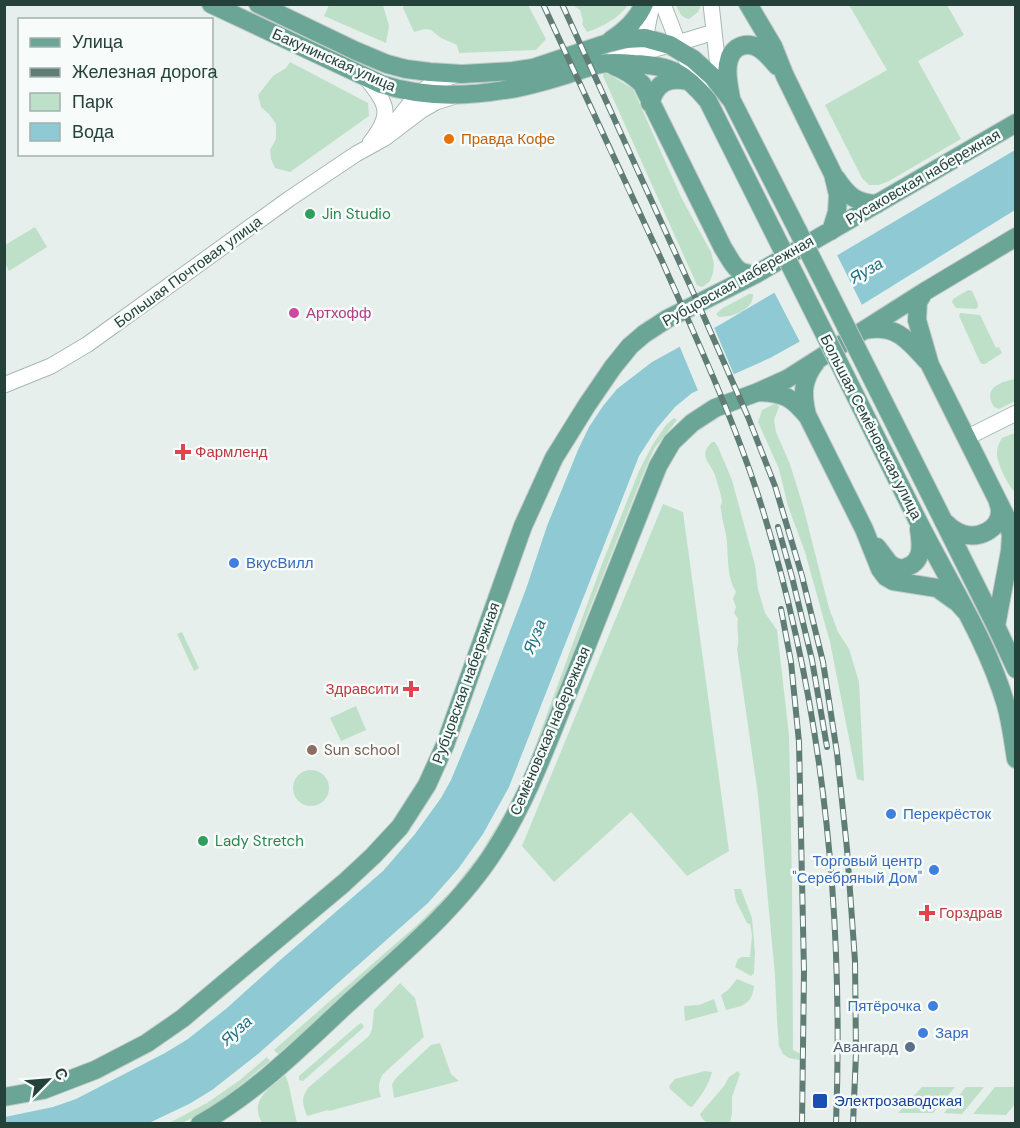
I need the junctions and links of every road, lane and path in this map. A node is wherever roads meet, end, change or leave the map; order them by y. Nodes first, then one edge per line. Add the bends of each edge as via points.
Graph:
1 (211, 4) edge
2 (258, 4) edge
3 (644, 4) edge
4 (652, 4) edge
5 (663, 4) edge
6 (710, 4) edge
7 (748, 4) edge
8 (714, 32) junction
9 (608, 43) junction
10 (676, 47) junction
11 (642, 52) junction
12 (602, 64) junction
13 (462, 74) junction
14 (364, 76) junction
15 (785, 76) junction
16 (688, 81) junction
17 (642, 84) junction
18 (418, 93) junction
19 (461, 95) junction
20 (708, 101) junction
21 (732, 101) junction
22 (650, 103) junction
23 (1016, 123) edge
24 (366, 148) junction
25 (833, 174) junction
26 (878, 204) junction
27 (831, 231) junction
28 (1016, 237) edge
29 (723, 248) junction
30 (756, 274) junction
31 (924, 292) junction
32 (708, 298) junction
33 (863, 330) junction
34 (818, 359) junction
35 (930, 365) junction
36 (4, 385) edge
37 (758, 392) junction
38 (1016, 413) edge
39 (808, 417) junction
40 (966, 438) junction
41 (998, 500) junction
42 (943, 520) junction
43 (920, 527) junction
44 (864, 529) junction
45 (967, 613) junction
46 (996, 626) junction
47 (1016, 669) edge
48 (1016, 759) edge
49 (4, 1097) edge
50 (200, 1124) edge

1 - 14 main road, Бакунинская улица
2 - 13 main road, Бакунинская улица via 387,64
3 - 9 main road via 624,31
4 - 11 street
5 - 10 street
6 - 8 street
6 - 10 street via 701,25
7 - 15 main road via 773,46
8 - 10 street
8 - 21 street via 717,58
9 - 11 main road, Бакунинская улица via 625,39
9 - 13 main road, Бакунинская улица via 533,68
10 - 11 main road, Бакунинская улица
10 - 20 street
10 - 21 main road, Бакунинская улица via 713,76
11 - 12 main road, Бакунинская улица
11 - 16 main road, Бакунинская улица
11 - 17 street
12 - 17 main road via 626,71
12 - 19 main road, Бакунинская улица via 535,84
13 - 18 street, Большая Почтовая улица via 442,79
14 - 18 main road, Бакунинская улица
14 - 24 street via 379,93 386,109 381,128
15 - 21 main road via 763,50 756,46 739,47 732,52 727,73
15 - 25 main road
16 - 20 main road, Бакунинская улица
16 - 22 main road via 668,80 653,93
17 - 22 main road
18 - 19 main road, Бакунинская улица
18 - 24 street, Большая Почтовая улица via 392,125
19 - 24 street, Большая Почтовая улица via 426,107
20 - 43 main road, Большая Семёновская улица, bridge
21 - 42 main road, Большая Семёновская улица, bridge
22 - 29 main road
23 - 26 main road, Русаковская набережная
24 - 36 street, Большая Почтовая улица via 88,344 51,366
25 - 26 main road via 855,199
25 - 27 main road via 838,195
26 - 27 main road, Русаковская набережная
27 - 30 main road, Рубцовская набережная
28 - 31 main road, Семёновская набережная
29 - 30 main road via 741,272
29 - 32 main road via 728,270 725,282
30 - 32 main road, Рубцовская набережная
31 - 33 main road, Семёновская набережная
31 - 35 main road via 918,302 917,320
32 - 49 main road, Рубцовская набережная via 668,319 630,346 554,458 523,526 446,745 400,827 358,870 183,1018 147,1043 95,1070 43,1090
33 - 34 main road, Семёновская набережная
33 - 35 main road via 890,329 911,343
34 - 37 main road, Семёновская набережная
34 - 39 main road via 805,383
35 - 40 main road
37 - 39 main road via 788,396
37 - 50 main road, Семёновская набережная via 715,408 672,442 658,466 532,782 495,851 467,888 434,924 293,1054 249,1092
38 - 40 street
39 - 44 main road
40 - 41 main road
41 - 42 main road via 997,522 980,534 960,533
41 - 46 main road via 1011,535
42 - 46 main road, Большая Семёновская улица
43 - 44 main road via 919,557 903,568 888,561
43 - 45 main road, Большая Семёновская улица
44 - 45 main road via 886,577 937,588
45 - 48 main road, Большая Семёновская улица via 1006,705
46 - 47 main road, Большая Семёновская улица

